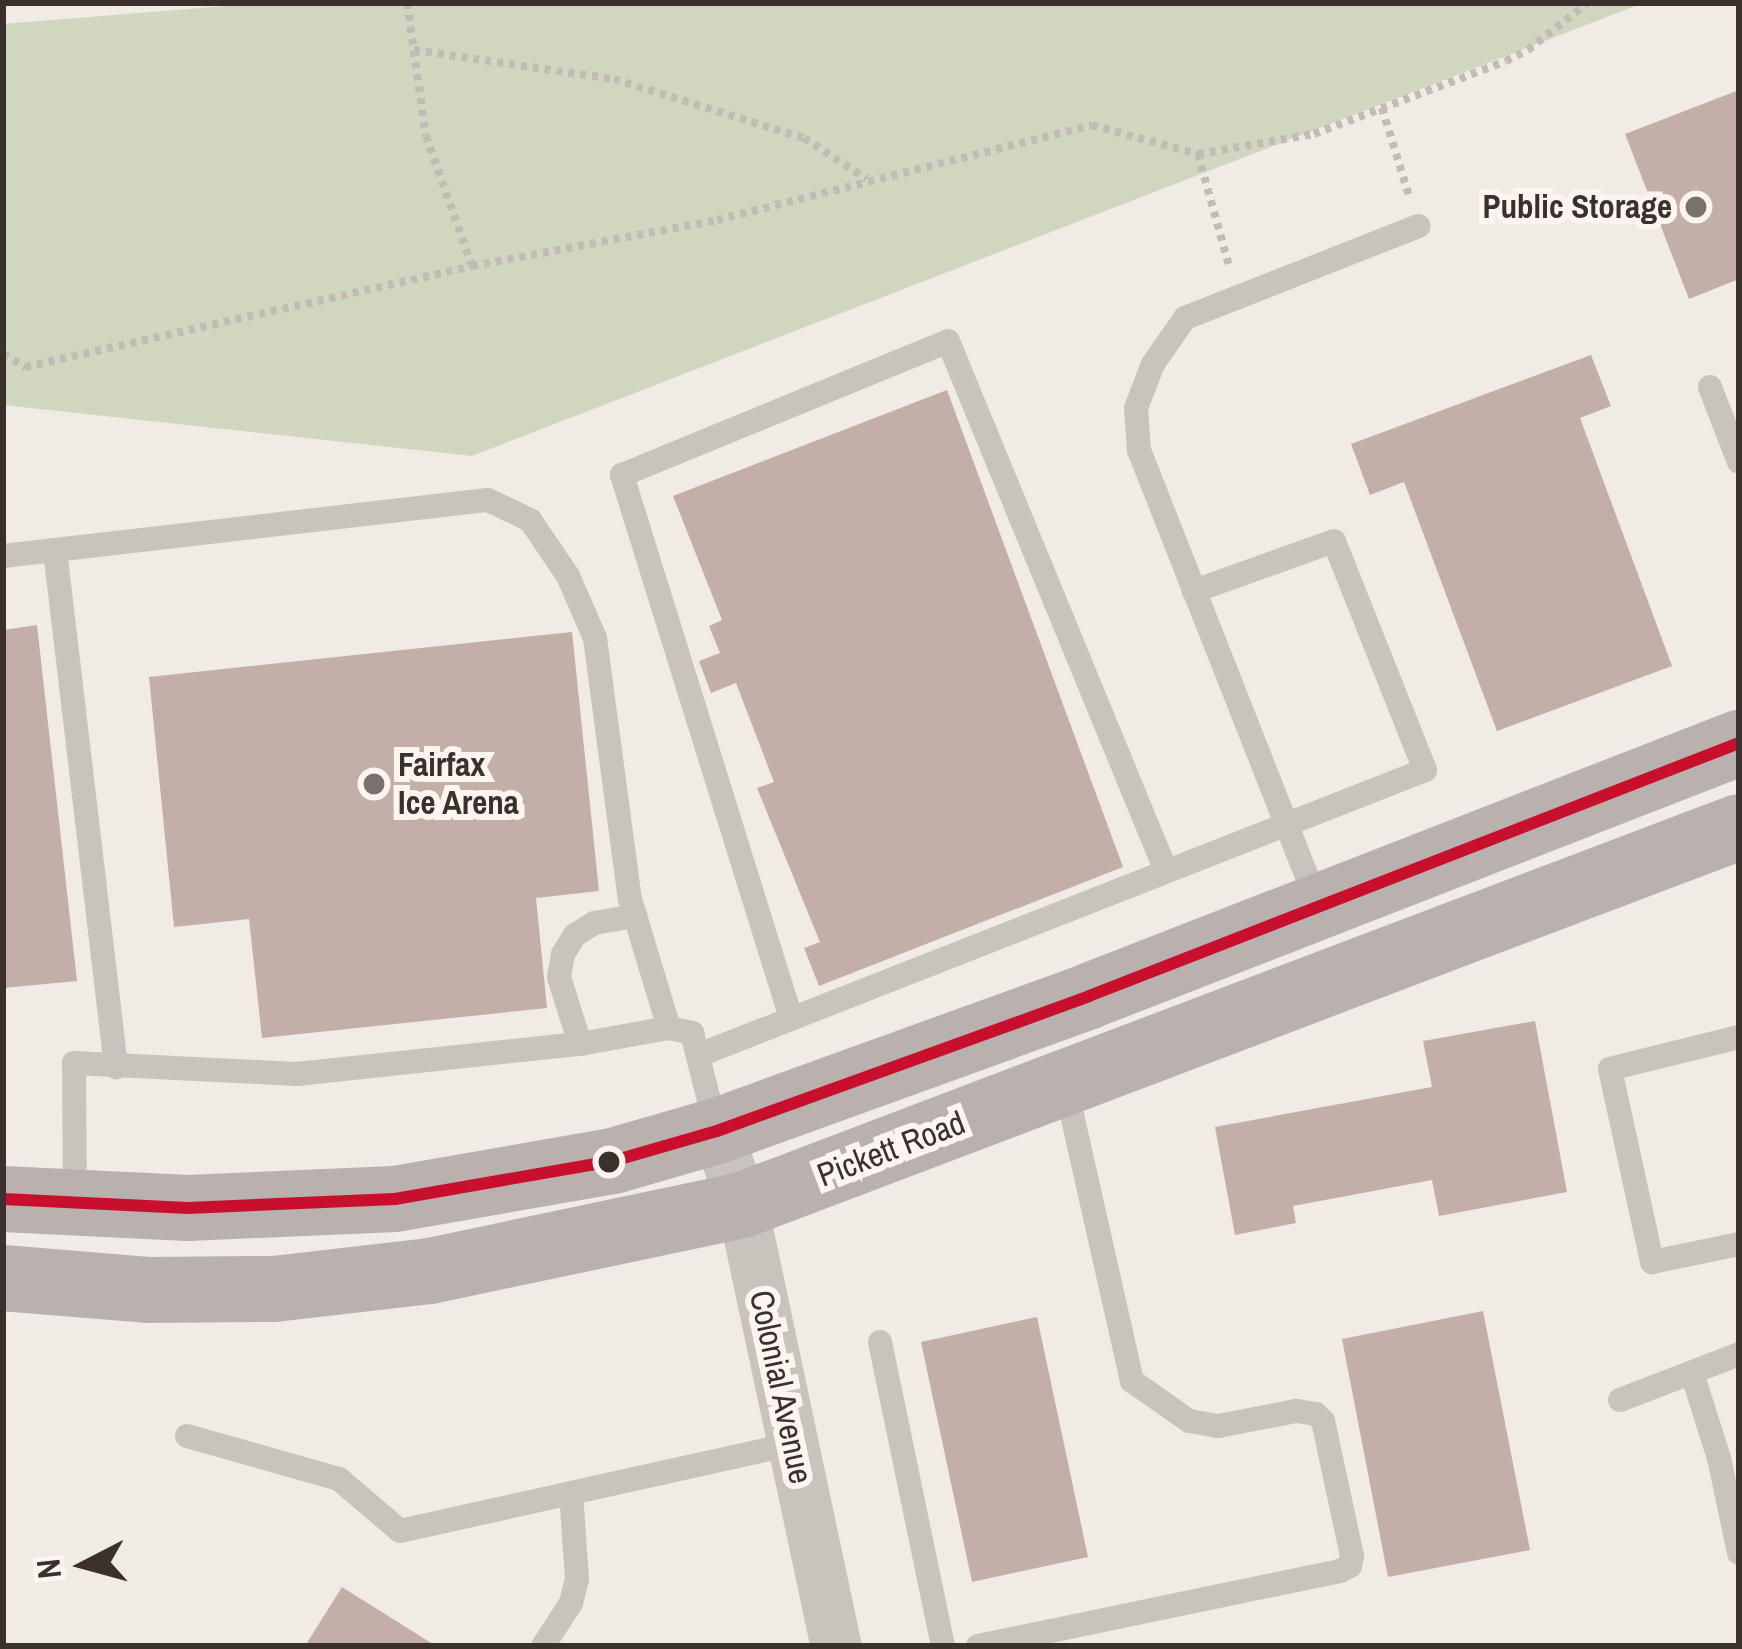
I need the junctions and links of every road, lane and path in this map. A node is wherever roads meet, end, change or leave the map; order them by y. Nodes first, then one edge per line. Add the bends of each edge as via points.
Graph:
1 (1587, 3) edge
2 (407, 5) edge
3 (414, 50) junction
4 (1382, 108) junction
5 (1198, 154) junction
6 (869, 180) junction
7 (1419, 226) joint
8 (472, 266) junction
9 (1238, 297) junction
10 (3, 354) edge
11 (1709, 387) dead end
12 (1739, 462) edge
13 (55, 550) junction
14 (3, 556) edge
15 (1194, 591) junction
16 (1739, 743) edge
17 (1286, 824) junction
18 (1739, 827) edge
19 (1166, 872) junction
20 (1318, 904) junction
21 (635, 916) junction
22 (791, 1018) junction
23 (669, 1028) junction
24 (1739, 1037) edge
25 (580, 1044) junction
26 (699, 1055) junction
27 (116, 1067) junction
28 (1065, 1083) junction
29 (717, 1130) junction
30 (3, 1199) edge
31 (75, 1205) junction
32 (742, 1205) junction
33 (1739, 1244) edge
34 (3, 1278) edge
35 (880, 1342) dead end
36 (1739, 1354) edge
37 (1692, 1372) junction
38 (1620, 1400) dead end
39 (187, 1436) dead end
40 (793, 1444) junction
41 (571, 1493) junction
42 (1739, 1553) edge
43 (543, 1646) edge
44 (836, 1646) edge
45 (944, 1646) edge
46 (978, 1646) edge

1 - 4 path via 1528,50
2 - 3 path
3 - 6 path via 614,79 804,138
3 - 8 path via 426,136
4 - 5 path via 1314,134
4 - 7 path
5 - 6 path via 1091,125
5 - 9 path
6 - 8 path via 717,220
7 - 9 lane
8 - 10 path via 25,367
9 - 15 lane via 1185,318 1153,364 1136,408 1139,452
11 - 12 lane
13 - 14 lane
13 - 21 lane via 488,500 530,520 568,576 595,638
13 - 27 lane
15 - 17 lane
15 - 17 lane via 1334,541 1425,770
16 - 20 main road
17 - 19 lane
17 - 20 lane
18 - 28 main road, Pickett Road
19 - 22 lane
19 - 22 lane via 948,341 622,475
20 - 29 main road
21 - 23 lane
21 - 25 lane via 594,923 563,955 559,977
22 - 26 lane
23 - 25 lane
23 - 26 lane via 692,1033
24 - 33 lane via 1610,1069 1652,1262
25 - 27 lane via 297,1074
26 - 29 lane
27 - 31 lane via 74,1063
28 - 32 main road, Pickett Road
28 - 46 lane via 1132,1381 1189,1421 1218,1426 1316,1414 1352,1556 1340,1571
29 - 31 main road via 613,1161 395,1199
29 - 32 street, Colonial Avenue
30 - 31 main road
32 - 34 main road, Pickett Road via 430,1270 274,1289 148,1290
32 - 40 street, Colonial Avenue
35 - 45 lane
36 - 37 lane
37 - 38 lane
37 - 42 lane
39 - 41 lane via 339,1479 400,1532
40 - 41 lane
40 - 44 street, Colonial Avenue
41 - 43 lane via 578,1579

